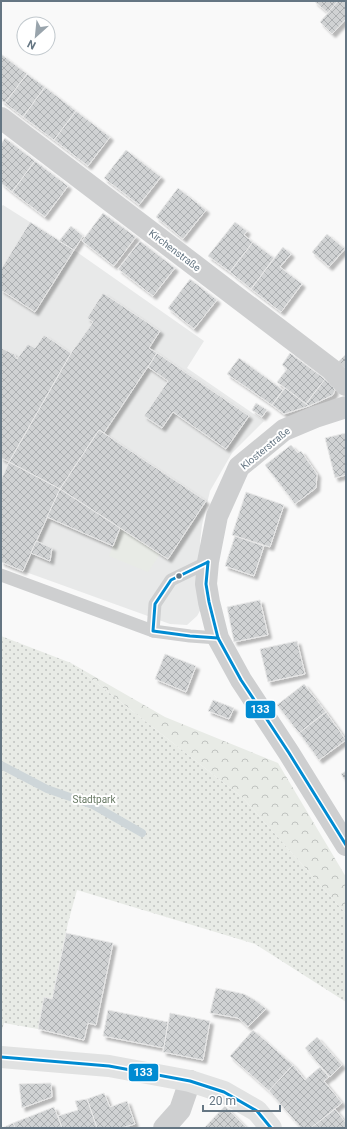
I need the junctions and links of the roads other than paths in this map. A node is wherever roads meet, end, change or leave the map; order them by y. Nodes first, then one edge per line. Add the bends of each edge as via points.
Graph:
1 (1, 118) edge
2 (346, 384) edge
3 (346, 407) edge
4 (208, 562) junction
5 (1, 575) edge
6 (153, 631) junction
7 (218, 638) junction
8 (346, 845) edge
9 (1, 1057) edge
10 (190, 1081) junction
11 (164, 1128) edge
12 (271, 1128) edge

1 - 2 street, Kirchenstraße via 331,369
3 - 4 street, Klosterstraße via 284,430 239,468 217,516
4 - 6 lane via 171,580 155,604
4 - 7 street, Klosterstraße via 206,584
5 - 6 lane
6 - 7 lane
7 - 8 street, Klosterstraße via 241,680
9 - 10 main road via 109,1066
10 - 11 street via 180,1110
10 - 12 main road via 224,1092 257,1111

